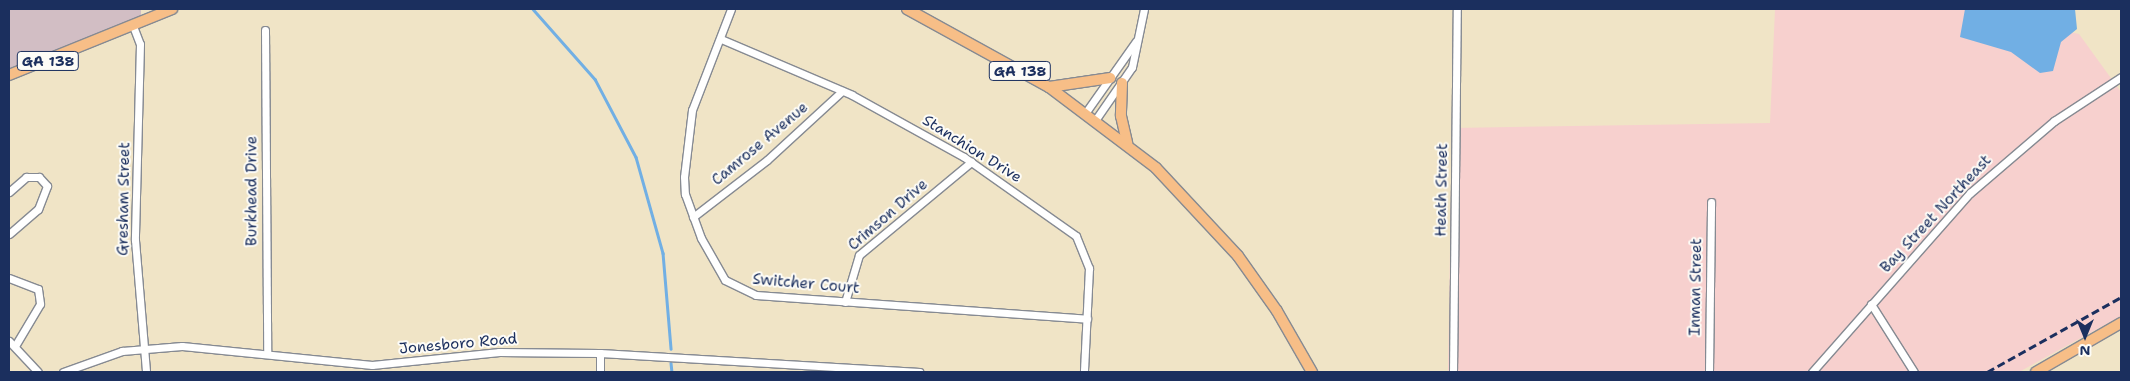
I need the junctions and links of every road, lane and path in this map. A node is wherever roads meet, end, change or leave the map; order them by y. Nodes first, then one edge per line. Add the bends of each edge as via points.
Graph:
1 (172, 9) edge
2 (731, 9) edge
3 (906, 9) edge
4 (1144, 9) edge
5 (1457, 9) edge
6 (156, 12) edge
7 (133, 26) junction
8 (265, 30) dead end
9 (1139, 36) junction
10 (722, 39) junction
11 (9, 75) edge
12 (2121, 77) edge
13 (1110, 78) junction
14 (1122, 83) junction
15 (1049, 87) junction
16 (842, 91) junction
17 (1086, 112) junction
18 (1096, 119) junction
19 (1127, 143) junction
20 (971, 162) junction
21 (9, 192) edge
22 (1710, 202) dead end
23 (694, 217) junction
24 (9, 234) edge
25 (9, 278) edge
26 (844, 302) junction
27 (1871, 304) junction
28 (1087, 319) junction
29 (2121, 323) edge
30 (12, 343) edge
31 (144, 347) junction
32 (267, 352) junction
33 (600, 353) junction
34 (38, 372) edge
35 (63, 372) edge
36 (146, 372) edge
37 (600, 372) edge
38 (919, 372) edge
39 (1084, 372) edge
40 (1312, 372) edge
41 (1453, 372) edge
42 (1709, 372) edge
43 (1812, 372) edge
44 (1914, 372) edge
45 (2036, 372) edge

1 - 6 main road, GA 138
2 - 10 street, Switcher Court
3 - 15 main road, GA 138
4 - 9 street
5 - 41 street, Heath Street
6 - 7 main road, GA 138
7 - 11 main road, GA 138
7 - 31 street, Gresham Street via 140,44 135,240
8 - 32 street, Burkhead Drive
9 - 13 street
9 - 14 street via 1132,67
10 - 16 street, Stanchion Drive
10 - 23 street, Switcher Court via 692,110 684,177
12 - 27 street, Bay Street Northeast via 2054,121 2006,160 1940,224
13 - 15 main road
13 - 17 street
14 - 18 street
14 - 19 main road via 1120,116
15 - 17 main road, GA 138
16 - 20 street, Stanchion Drive
16 - 23 street, Camrose Avenue via 767,160
17 - 18 main road, GA 138
18 - 19 main road, GA 138
19 - 40 main road, GA 138 via 1186,197 1238,256 1277,311
20 - 26 street, Crimson Drive via 859,255
20 - 28 street, Stanchion Drive via 1076,236 1089,268
21 - 24 street via 26,177 38,177 47,186 38,209
22 - 42 street, Inman Street
23 - 26 street, Switcher Court via 714,266 737,289 756,295
25 - 30 street via 38,289 40,304
26 - 28 street, Switcher Court
27 - 43 street
27 - 44 street
28 - 39 street, Stanchion Drive
29 - 45 main road
30 - 34 street
31 - 32 street, Jonesboro Road
31 - 35 street, Jonesboro Road via 99,357
31 - 36 street, Gresham Street
32 - 33 street, Jonesboro Road via 372,365 499,352
33 - 37 street
33 - 38 street, Jonesboro Road

